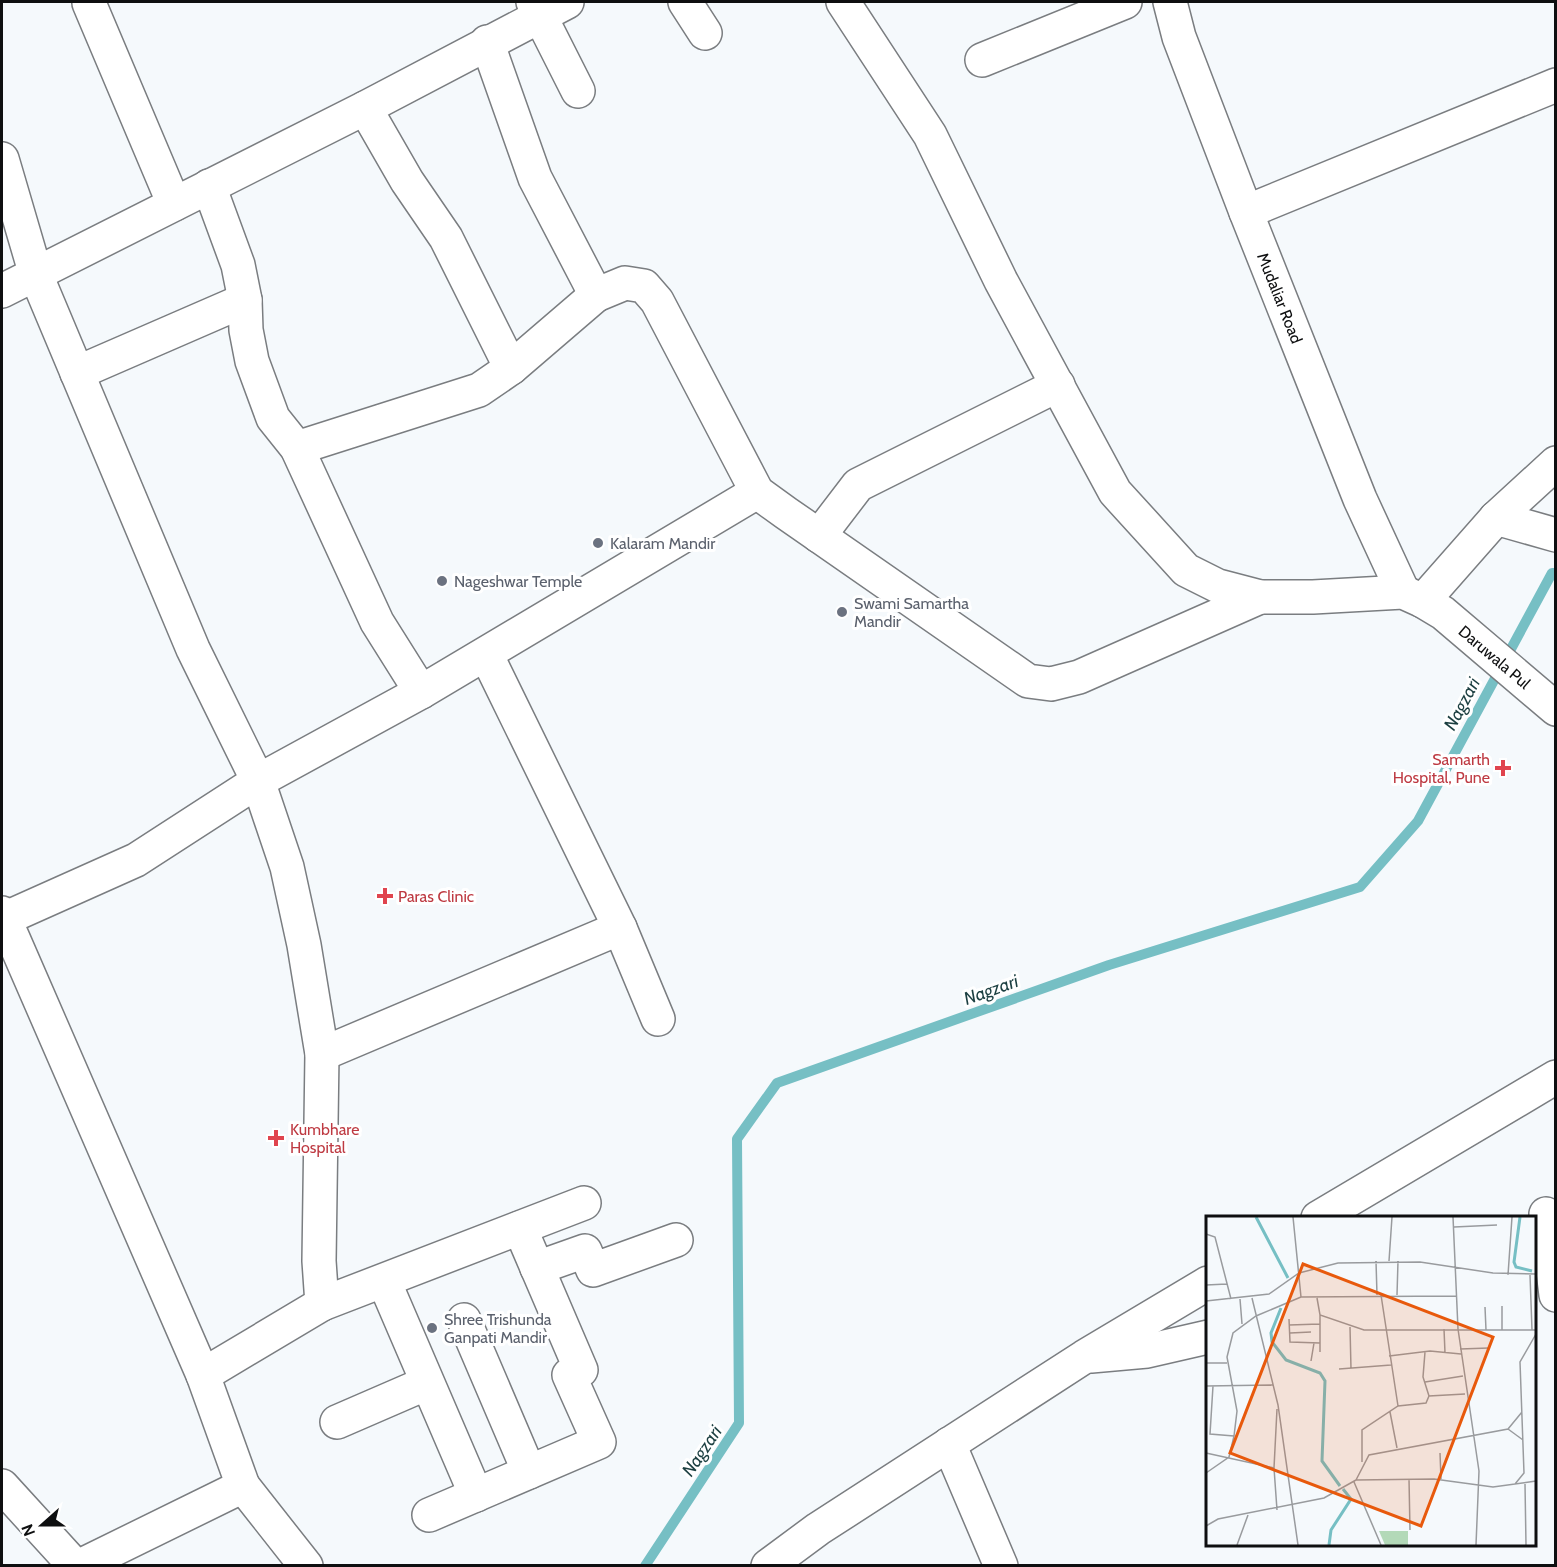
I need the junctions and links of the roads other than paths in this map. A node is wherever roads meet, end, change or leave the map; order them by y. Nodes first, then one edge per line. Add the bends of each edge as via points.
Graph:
1 (685, 2) edge
2 (843, 2) edge
3 (1125, 2) edge
4 (1170, 2) edge
5 (89, 3) dead end
6 (547, 6) edge
7 (705, 33) dead end
8 (487, 42) junction
9 (981, 60) dead end
10 (1556, 85) edge
11 (578, 90) dead end
12 (365, 108) junction
13 (2, 159) edge
14 (209, 186) junction
15 (174, 204) junction
16 (1246, 212) junction
17 (36, 275) junction
18 (2, 291) edge
19 (596, 295) junction
20 (245, 300) junction
21 (511, 368) junction
22 (77, 373) junction
23 (1058, 385) junction
24 (297, 448) junction
25 (1556, 463) edge
26 (757, 492) junction
27 (1496, 518) junction
28 (1556, 535) edge
29 (819, 536) junction
30 (1260, 597) junction
31 (1423, 602) junction
32 (486, 654) junction
33 (421, 692) junction
34 (1551, 705) edge
35 (258, 781) junction
36 (3, 916) edge
37 (620, 928) junction
38 (9, 954) edge
39 (658, 1019) dead end
40 (322, 1054) junction
41 (1556, 1077) edge
42 (584, 1203) dead end
43 (1545, 1214) edge
44 (1321, 1216) edge
45 (520, 1228) junction
46 (676, 1240) dead end
47 (537, 1268) junction
48 (384, 1281) junction
49 (1206, 1284) edge
50 (1556, 1295) edge
51 (322, 1304) junction
52 (464, 1320) dead end
53 (1206, 1337) edge
54 (1084, 1357) junction
55 (203, 1375) junction
56 (428, 1383) junction
57 (337, 1422) dead end
58 (949, 1444) junction
59 (529, 1472) junction
60 (2, 1486) edge
61 (243, 1486) junction
62 (476, 1495) junction
63 (429, 1515) dead end
64 (303, 1563) edge
65 (75, 1566) edge
66 (80, 1566) edge
67 (768, 1566) edge
68 (1001, 1566) edge

1 - 7 street
2 - 23 street via 930,135
3 - 9 street
4 - 16 street, Mudaliar Road via 1179,37
5 - 15 street
6 - 8 street
6 - 11 street
8 - 12 street
8 - 19 street via 535,178
10 - 16 street
12 - 14 street
12 - 21 street via 446,238
13 - 17 street
14 - 15 street
14 - 20 street via 238,265
15 - 17 street
16 - 31 street, Mudaliar Road via 1360,499
17 - 18 street
17 - 22 street
19 - 21 street
19 - 26 street via 625,283 644,286 657,301
20 - 22 street
20 - 24 street via 252,361 273,418
21 - 24 street via 479,390
22 - 35 street via 194,650
23 - 29 street via 858,485
23 - 30 street via 1115,492 1186,570 1218,586
24 - 33 street via 377,622
25 - 27 street
26 - 29 street
26 - 32 street
27 - 28 street
27 - 31 street
29 - 30 street via 1028,681 1051,684 1079,676
30 - 31 street
31 - 34 street, Daruwala Pul
32 - 33 street
32 - 37 street
33 - 35 street
35 - 36 street via 136,860
35 - 40 street via 287,867
36 - 38 street
37 - 39 street
37 - 40 street
38 - 55 street
40 - 51 street
41 - 44 street
42 - 45 street
43 - 50 street
45 - 47 street
45 - 48 street
46 - 47 street via 593,1270 585,1251
47 - 59 street via 581,1370 569,1375 599,1442
48 - 51 street
48 - 56 street
49 - 54 street
51 - 55 street
52 - 59 street
53 - 54 street via 1147,1351
54 - 58 street
55 - 61 street
56 - 57 street
56 - 62 street
58 - 67 street
58 - 68 street
59 - 62 street
60 - 65 street
61 - 64 street
61 - 66 street
62 - 63 street

